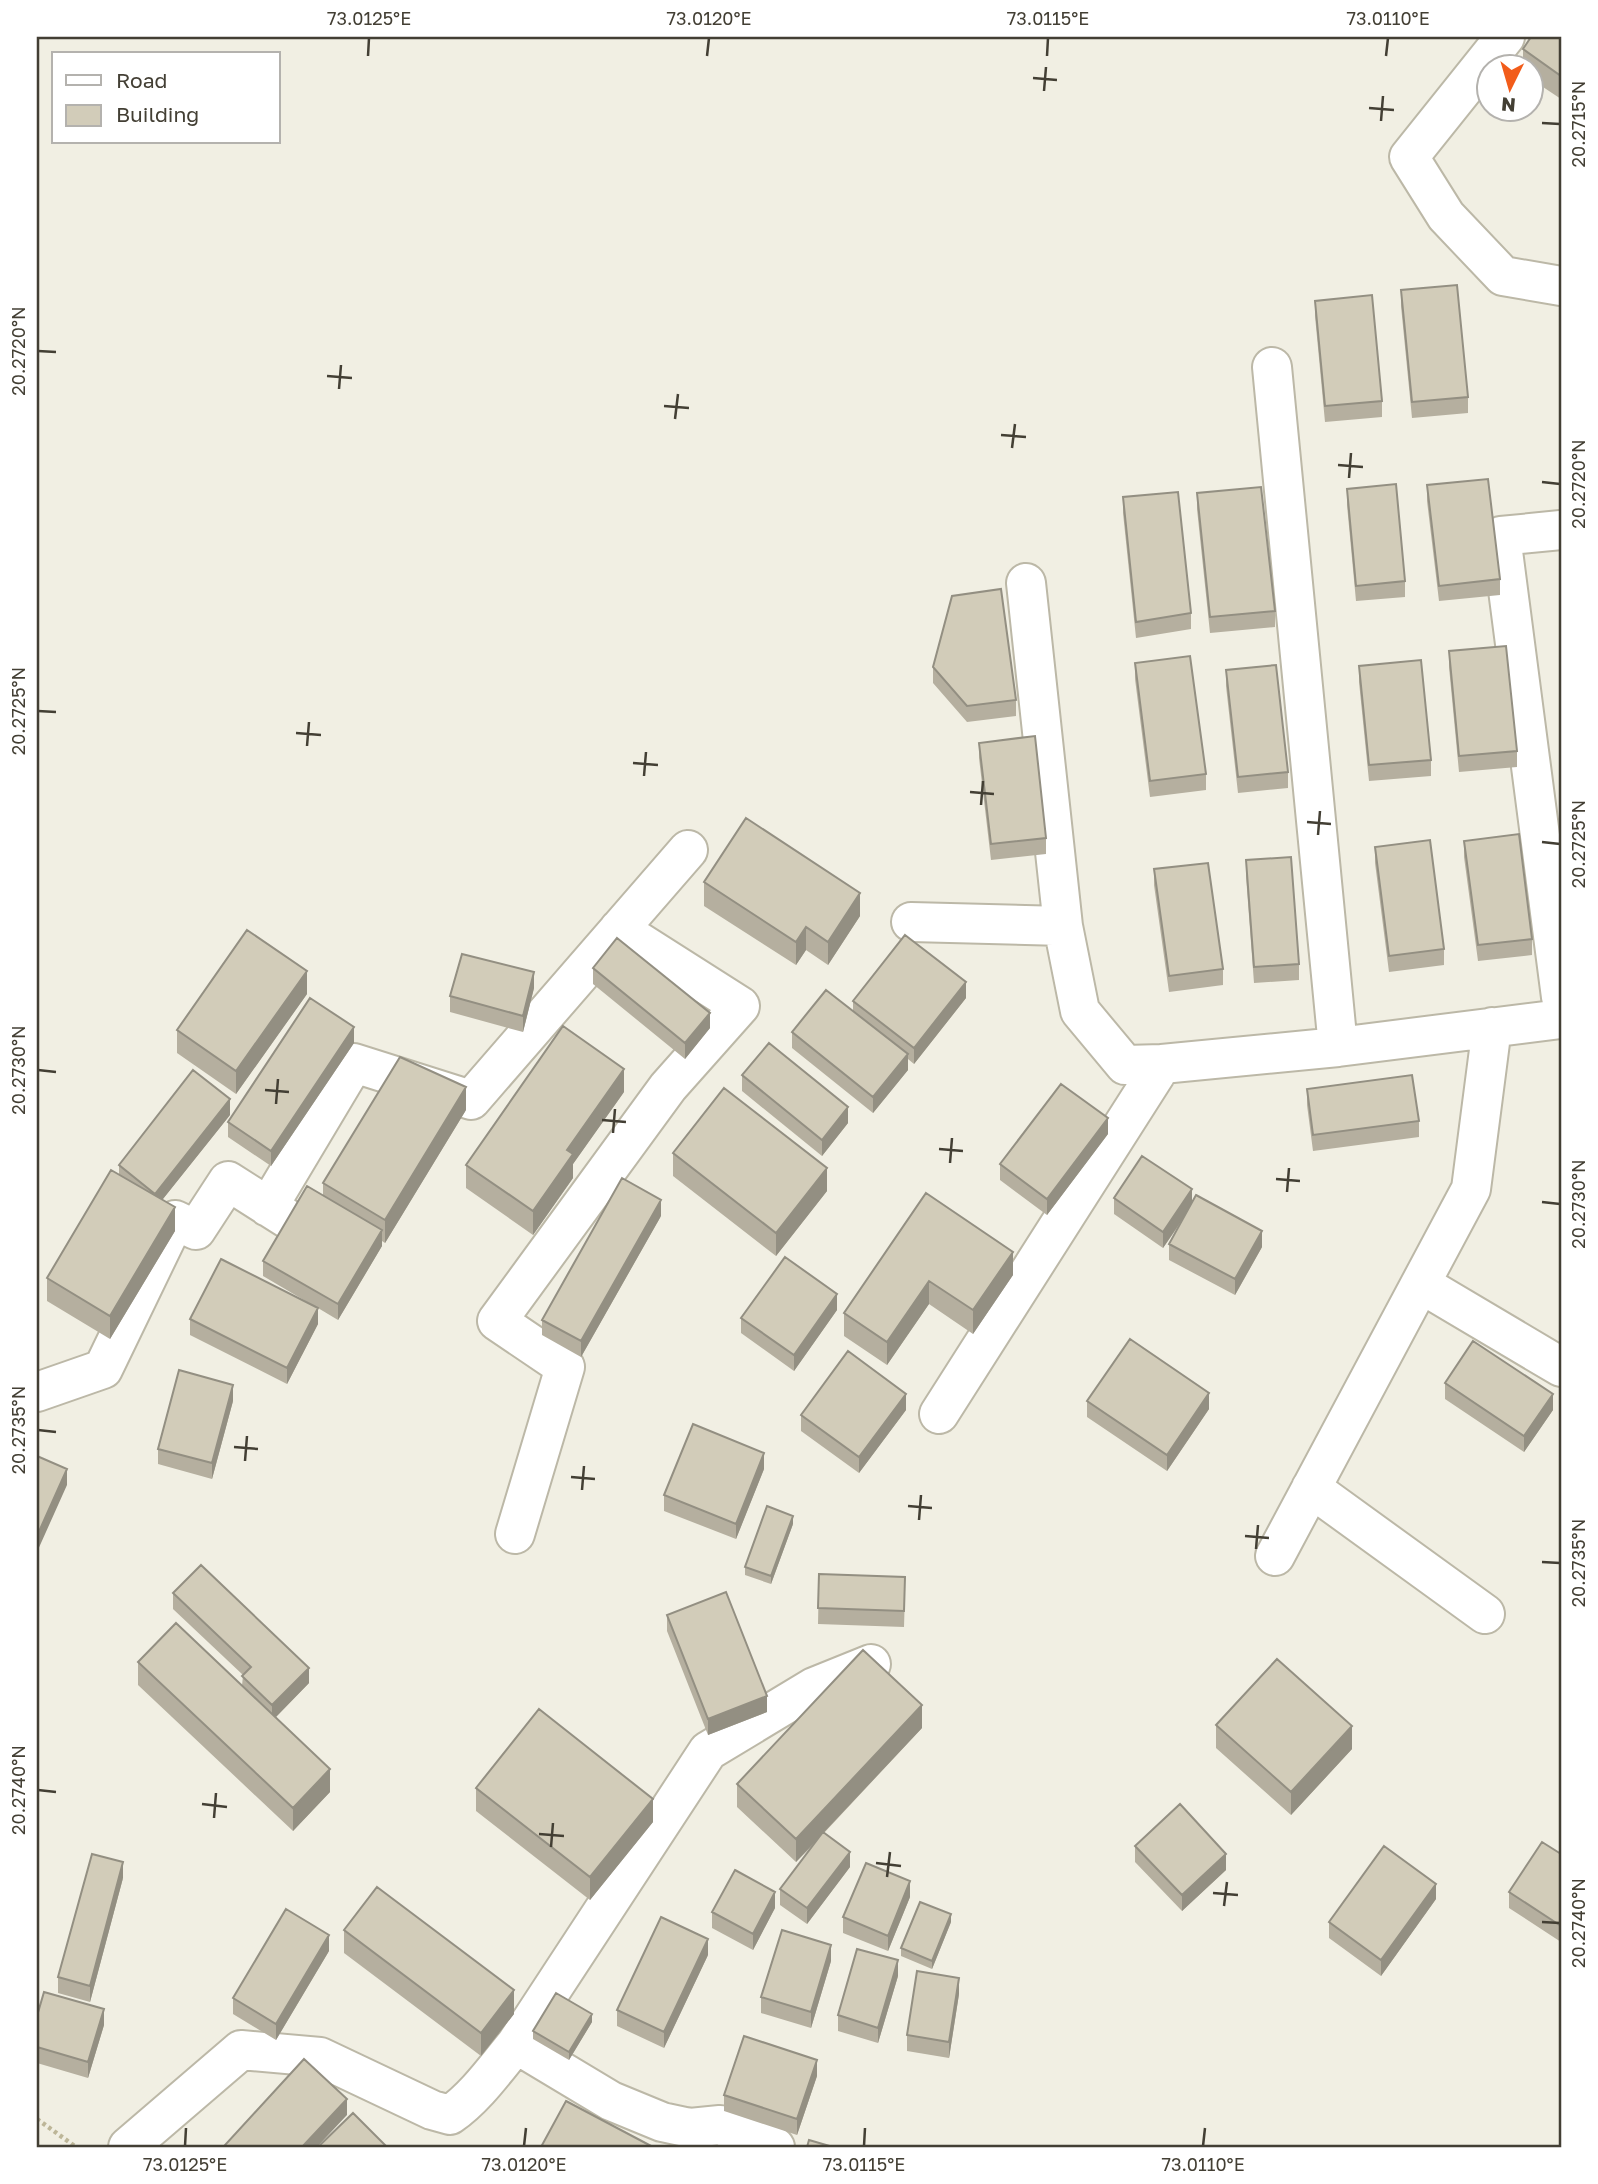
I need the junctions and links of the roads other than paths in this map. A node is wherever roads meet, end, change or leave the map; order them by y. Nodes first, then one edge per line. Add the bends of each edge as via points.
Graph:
1 (1505, 37) edge
2 (1561, 286) edge
3 (1272, 367) dead end
4 (1561, 530) edge
5 (1026, 583) dead end
6 (1547, 780) edge
7 (688, 849) dead end
8 (911, 922) dead end
9 (1063, 926) junction
10 (619, 929) junction
11 (1561, 997) edge
12 (1561, 1019) edge
13 (1492, 1027) junction
14 (1338, 1047) junction
15 (1162, 1064) junction
16 (268, 1207) junction
17 (303, 1229) edge
18 (1421, 1283) junction
19 (1561, 1367) edge
20 (37, 1392) edge
21 (939, 1414) dead end
22 (1311, 1488) junction
23 (516, 1534) dead end
24 (1275, 1556) dead end
25 (1485, 1614) dead end
26 (871, 1664) edge
27 (516, 2044) junction
28 (128, 2147) edge
29 (775, 2147) edge

1 - 2 street via 1409,157 1446,216 1503,276
3 - 14 street
4 - 6 street via 1501,536
5 - 9 street
6 - 11 street
7 - 10 street
8 - 9 street
9 - 15 street via 1080,1011 1125,1065
10 - 16 street via 471,1100 354,1063
10 - 23 street via 740,1006 668,1087 498,1321 565,1367
12 - 13 street
13 - 14 street
13 - 18 street via 1471,1189
14 - 15 street
15 - 21 street
16 - 17 street
16 - 20 street via 228,1181 196,1230 175,1220 103,1369
18 - 19 street
18 - 22 street
22 - 24 street
22 - 25 street
26 - 27 street via 814,1687 708,1751
27 - 28 street via 450,2115 320,2057 242,2050
27 - 29 street via 611,2101 662,2122 690,2128 720,2125

